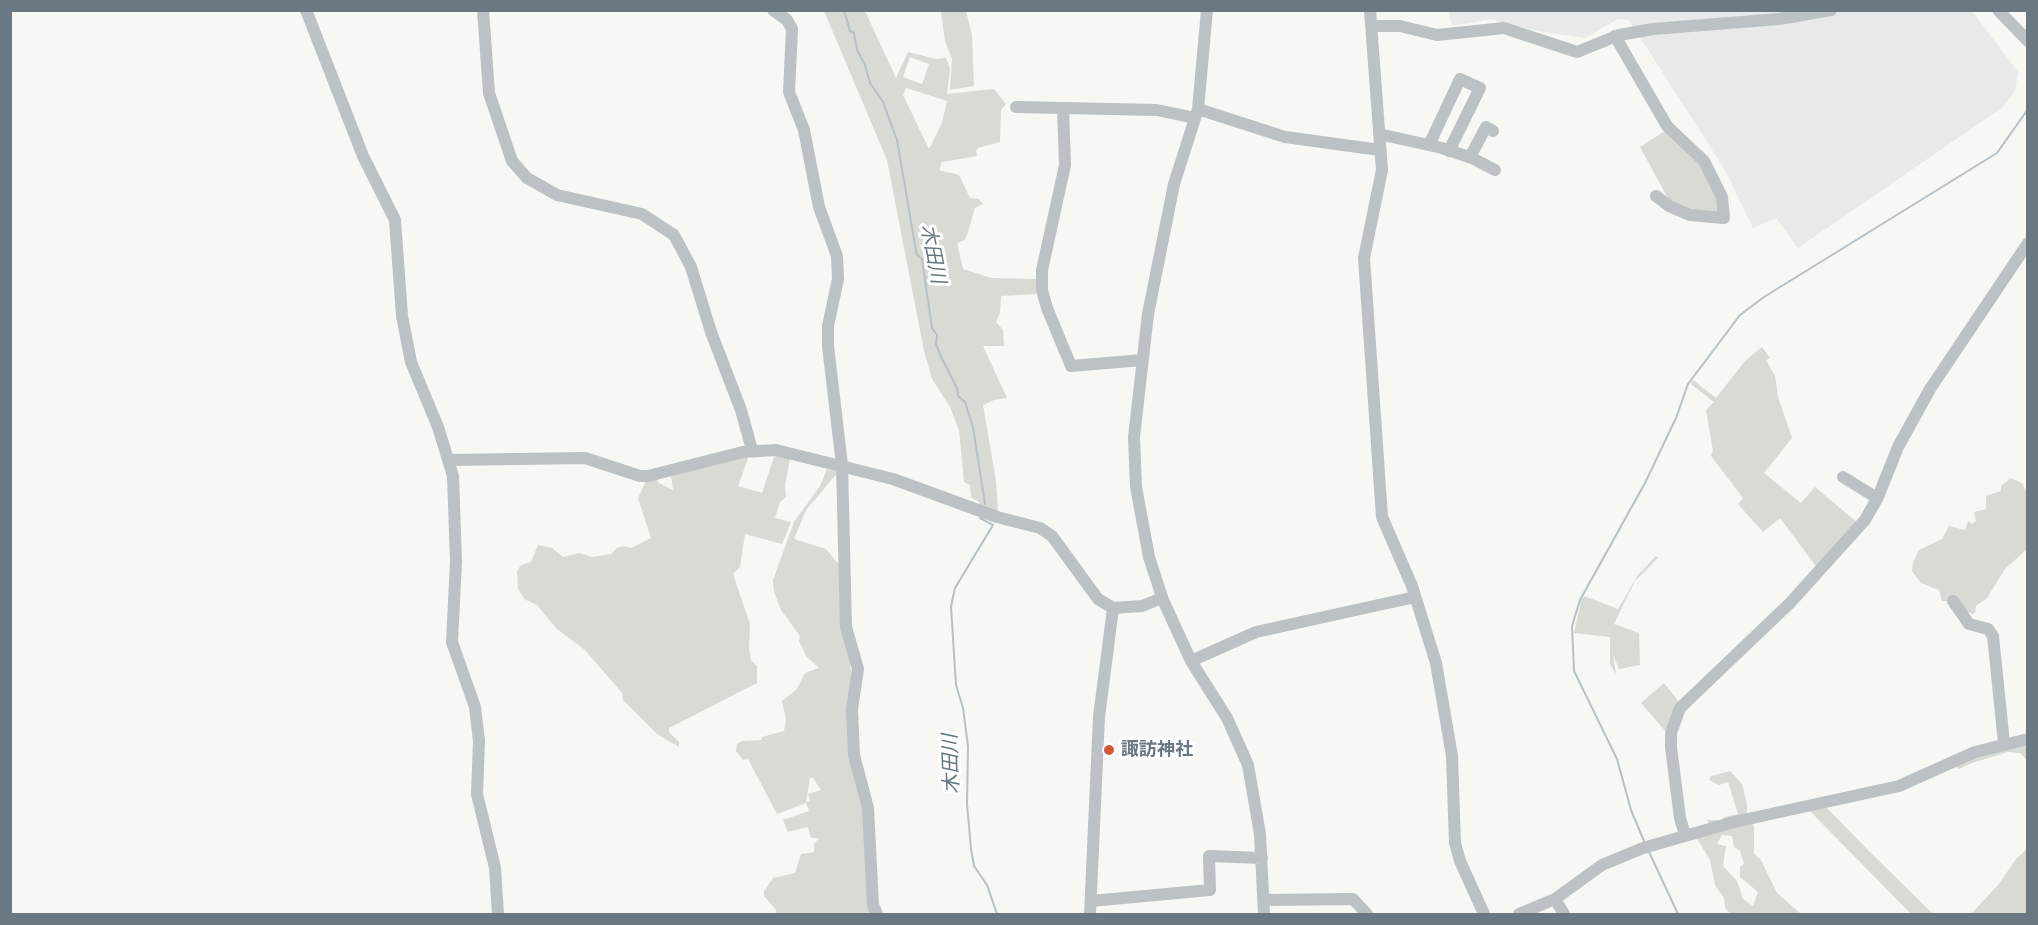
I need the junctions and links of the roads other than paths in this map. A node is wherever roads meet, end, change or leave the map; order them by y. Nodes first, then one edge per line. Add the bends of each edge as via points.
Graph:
1 (306, 10) edge
2 (483, 10) edge
3 (773, 10) edge
4 (1208, 10) edge
5 (1370, 10) edge
6 (1699, 10) edge
7 (1831, 10) edge
8 (1998, 10) edge
9 (1700, 24) junction
10 (1372, 26) junction
11 (1615, 36) junction
12 (2028, 42) edge
13 (1016, 107) dead end
14 (1063, 108) junction
15 (1197, 114) junction
16 (1493, 131) dead end
17 (1379, 134) junction
18 (1429, 145) junction
19 (1380, 150) junction
20 (1449, 151) junction
21 (1470, 158) junction
22 (1495, 170) dead end
23 (1656, 196) dead end
24 (2028, 243) edge
25 (1142, 360) junction
26 (752, 450) junction
27 (448, 460) junction
28 (842, 465) junction
29 (1843, 477) dead end
30 (1877, 498) junction
31 (1415, 597) junction
32 (1162, 598) junction
33 (1953, 601) dead end
34 (1113, 608) junction
35 (1191, 661) junction
36 (2028, 739) edge
37 (2004, 743) junction
38 (1685, 835) junction
39 (1262, 858) junction
40 (1555, 898) junction
41 (1264, 900) junction
42 (1091, 901) junction
43 (498, 915) edge
44 (877, 915) edge
45 (1090, 915) edge
46 (1264, 915) edge
47 (1367, 915) edge
48 (1484, 915) edge
49 (1519, 915) edge
50 (1564, 915) edge

1 - 27 street via 363,156 395,220 402,316 411,362
2 - 26 street via 489,93 512,160 527,178 557,195 642,214 674,235 691,267
3 - 28 street via 792,29 789,92 804,130 819,207 837,256 838,279 828,346
4 - 15 street
5 - 10 street
6 - 9 street
7 - 9 street via 1779,19
8 - 12 street
9 - 11 street
10 - 11 street via 1400,26 1437,35 1504,28 1577,52
10 - 17 street
11 - 23 street via 1667,126 1704,161 1722,197 1724,218 1690,215
13 - 14 street
14 - 15 street
14 - 25 street via 1065,165 1042,270 1047,308 1071,366
15 - 19 street via 1286,137
15 - 25 street via 1160,244
16 - 21 street via 1485,127
17 - 18 street
17 - 19 street
18 - 20 street
18 - 20 street via 1460,79 1480,88
19 - 31 street via 1379,196 1364,258 1377,469 1384,524
20 - 21 street
21 - 22 street
24 - 30 street via 1930,389 1898,447
25 - 32 street via 1134,437 1136,487 1145,540
26 - 27 street via 648,476 585,458
26 - 28 street via 776,450
27 - 43 street via 455,495 452,642 475,707 479,741 477,794 495,868
28 - 34 street via 1040,528 1052,536 1098,599
28 - 44 street via 846,627 858,669 852,709 854,755 868,808 873,905
29 - 30 street
30 - 38 street via 1865,520 1815,577 1680,708 1671,733 1671,747
31 - 35 street via 1256,632
31 - 48 street via 1436,663 1450,744 1455,843
32 - 34 street via 1132,608
32 - 35 street
33 - 37 street via 1969,624 1983,627 1993,636
34 - 42 street via 1099,717
35 - 39 street via 1227,718 1248,765 1257,804
36 - 37 street
37 - 38 street via 1960,757 1899,786
38 - 40 street via 1614,858
39 - 41 street
39 - 42 street via 1209,856 1210,890
40 - 49 street
40 - 50 street
41 - 46 street
41 - 47 street via 1353,899
42 - 45 street

